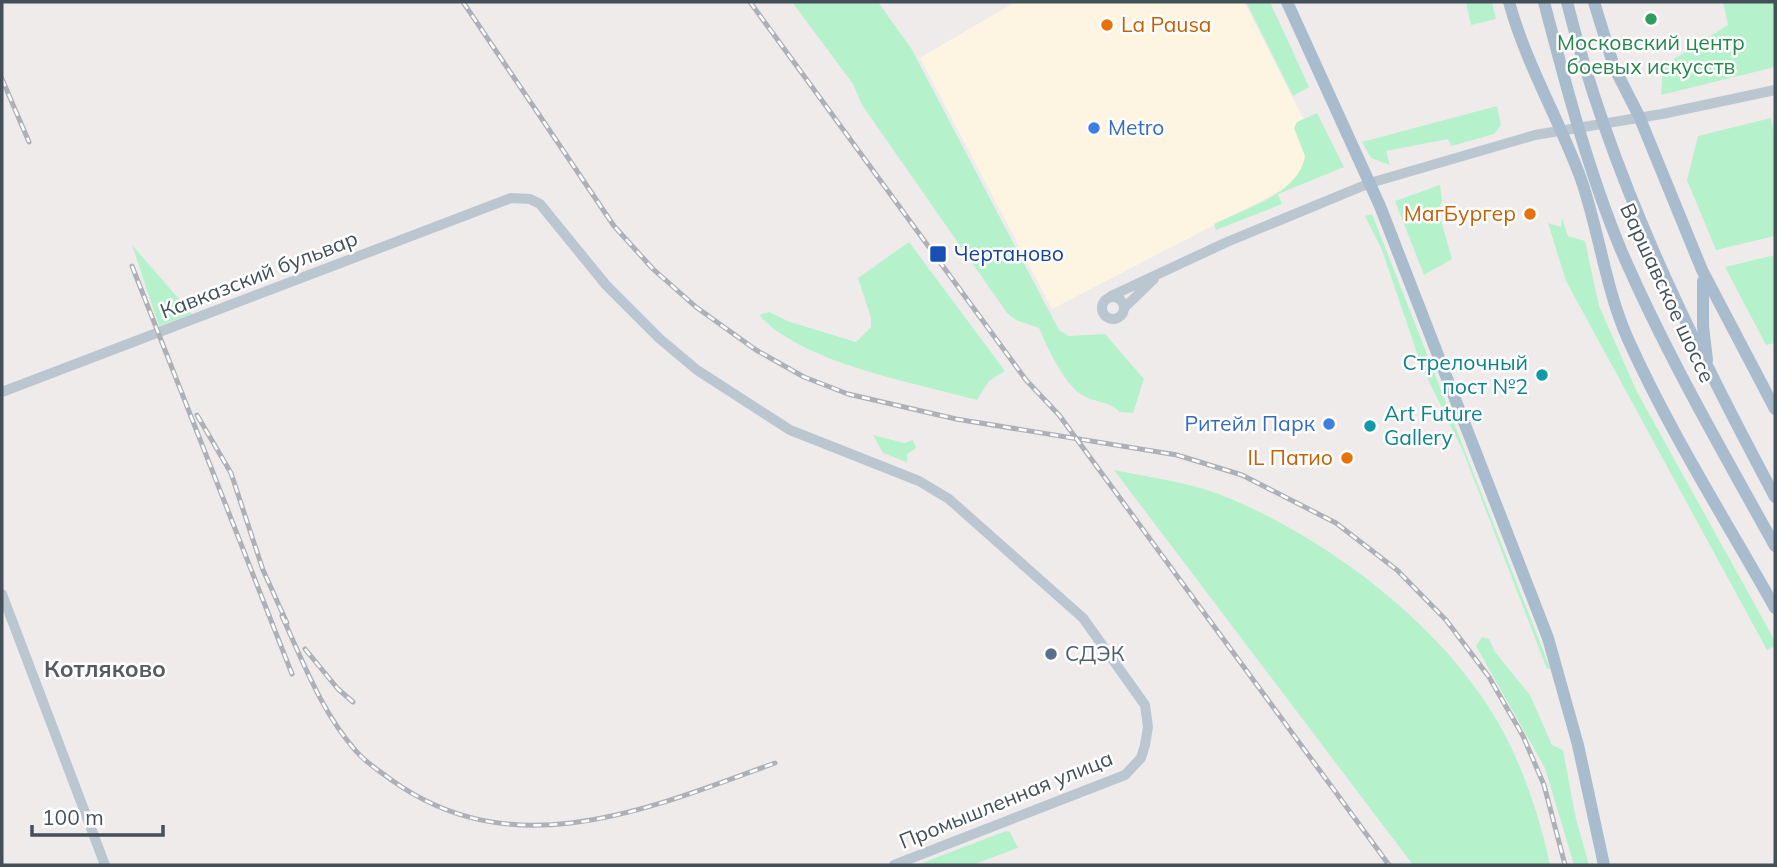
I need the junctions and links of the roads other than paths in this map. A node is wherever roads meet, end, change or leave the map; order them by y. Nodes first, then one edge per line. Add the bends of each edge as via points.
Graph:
1 (1287, 2) edge
2 (1509, 2) edge
3 (1544, 2) edge
4 (1567, 2) edge
5 (1594, 2) edge
6 (1775, 90) edge
7 (1639, 116) junction
8 (1602, 123) junction
9 (1577, 128) junction
10 (1561, 131) junction
11 (1370, 183) junction
12 (530, 199) joint
13 (1702, 270) junction
14 (1160, 272) junction
15 (1111, 296) junction
16 (1124, 308) junction
17 (1709, 374) junction
18 (2, 392) edge
19 (1775, 409) edge
20 (1775, 497) edge
21 (1775, 546) edge
22 (2, 594) edge
23 (1775, 608) edge
24 (105, 865) edge
25 (894, 865) edge
26 (1604, 865) edge

1 - 11 main road
2 - 10 main road via 1529,62
3 - 9 main road, Варшавское шоссе
4 - 8 main road, Варшавское шоссе
5 - 7 main road via 1614,67
6 - 7 street
7 - 8 street
7 - 13 main road
8 - 9 street
8 - 17 main road, Варшавское шоссе via 1647,240
9 - 10 street
9 - 21 main road, Варшавское шоссе via 1621,249 1671,356
10 - 11 street
10 - 23 main road via 1581,180 1606,281 1627,336
11 - 14 street
11 - 26 main road via 1548,638
12 - 18 street, Кавказский бульвар via 511,198
12 - 25 street, Промышленная улица via 547,210 606,285 697,370 790,430 919,481 950,499 1083,618 1141,697 1148,717 1147,736 1141,758 1125,775
13 - 17 main road
13 - 19 main road
14 - 15 street
14 - 16 street
15 - 16 street via 1122,300
15 - 16 street via 1101,306 1105,316 1119,317
17 - 20 main road, Варшавское шоссе
22 - 24 street

